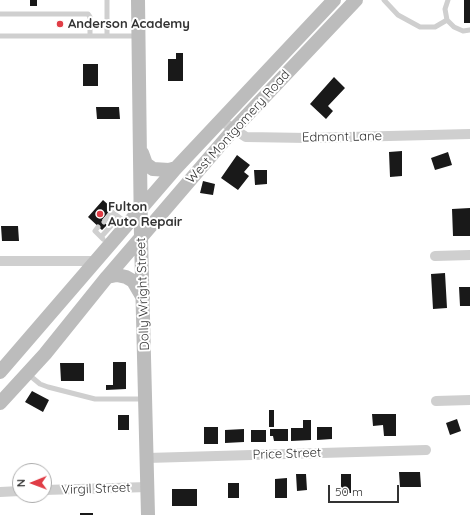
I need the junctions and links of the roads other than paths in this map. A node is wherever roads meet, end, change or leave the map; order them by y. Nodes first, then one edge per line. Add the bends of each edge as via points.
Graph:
1 (107, 0) edge
2 (138, 0) edge
3 (334, 0) edge
4 (356, 0) edge
5 (384, 0) edge
6 (448, 0) edge
7 (0, 14) edge
8 (447, 20) junction
9 (470, 30) edge
10 (0, 36) edge
11 (90, 36) junction
12 (107, 36) junction
13 (139, 36) junction
14 (220, 120) junction
15 (234, 129) junction
16 (470, 134) edge
17 (141, 150) junction
18 (176, 168) junction
19 (141, 208) junction
20 (123, 221) junction
21 (104, 222) dead end
22 (98, 227) dead end
23 (141, 238) junction
24 (105, 241) junction
25 (470, 255) edge
26 (435, 256) dead end
27 (0, 261) edge
28 (96, 261) junction
29 (107, 277) junction
30 (143, 299) junction
31 (0, 372) edge
32 (27, 373) junction
33 (146, 399) junction
34 (470, 400) edge
35 (436, 401) dead end
36 (0, 403) edge
37 (426, 450) dead end
38 (147, 458) junction
39 (148, 487) junction
40 (52, 490) edge
41 (12, 491) edge
42 (0, 492) edge
43 (148, 515) edge

1 - 12 lane
2 - 13 main road, Dolly Wright Street
3 - 14 main road, West Montgomery Road
4 - 15 main road, West Montgomery Road
5 - 8 lane via 398,15 420,27 435,27
6 - 8 lane via 445,10
7 - 11 lane via 88,14
8 - 9 lane via 463,31
10 - 11 lane
11 - 12 lane
12 - 13 lane
13 - 17 main road, Dolly Wright Street
14 - 15 street, Edmont Lane
14 - 18 main road, West Montgomery Road
15 - 16 street, Edmont Lane via 246,137
15 - 23 main road, West Montgomery Road
17 - 18 main road via 144,160 153,169
17 - 19 main road, Dolly Wright Street
18 - 19 main road, West Montgomery Road
19 - 20 main road, West Montgomery Road
19 - 23 main road, Dolly Wright Street
20 - 21 lane via 112,212
20 - 24 main road, West Montgomery Road
22 - 24 lane via 95,231
23 - 29 main road, West Montgomery Road
23 - 30 main road, Dolly Wright Street
24 - 28 main road, West Montgomery Road
25 - 26 street
27 - 28 street
28 - 31 main road, West Montgomery Road
29 - 30 main road via 117,275 133,281
29 - 32 main road, West Montgomery Road
30 - 33 main road, Dolly Wright Street
32 - 33 lane via 40,384 75,395 95,399
32 - 36 main road, West Montgomery Road
33 - 38 main road, Dolly Wright Street
34 - 35 street
37 - 38 street, Price Street
38 - 39 main road, Dolly Wright Street
39 - 40 street, Virgil Street
39 - 43 main road, Dolly Wright Street
41 - 42 street

